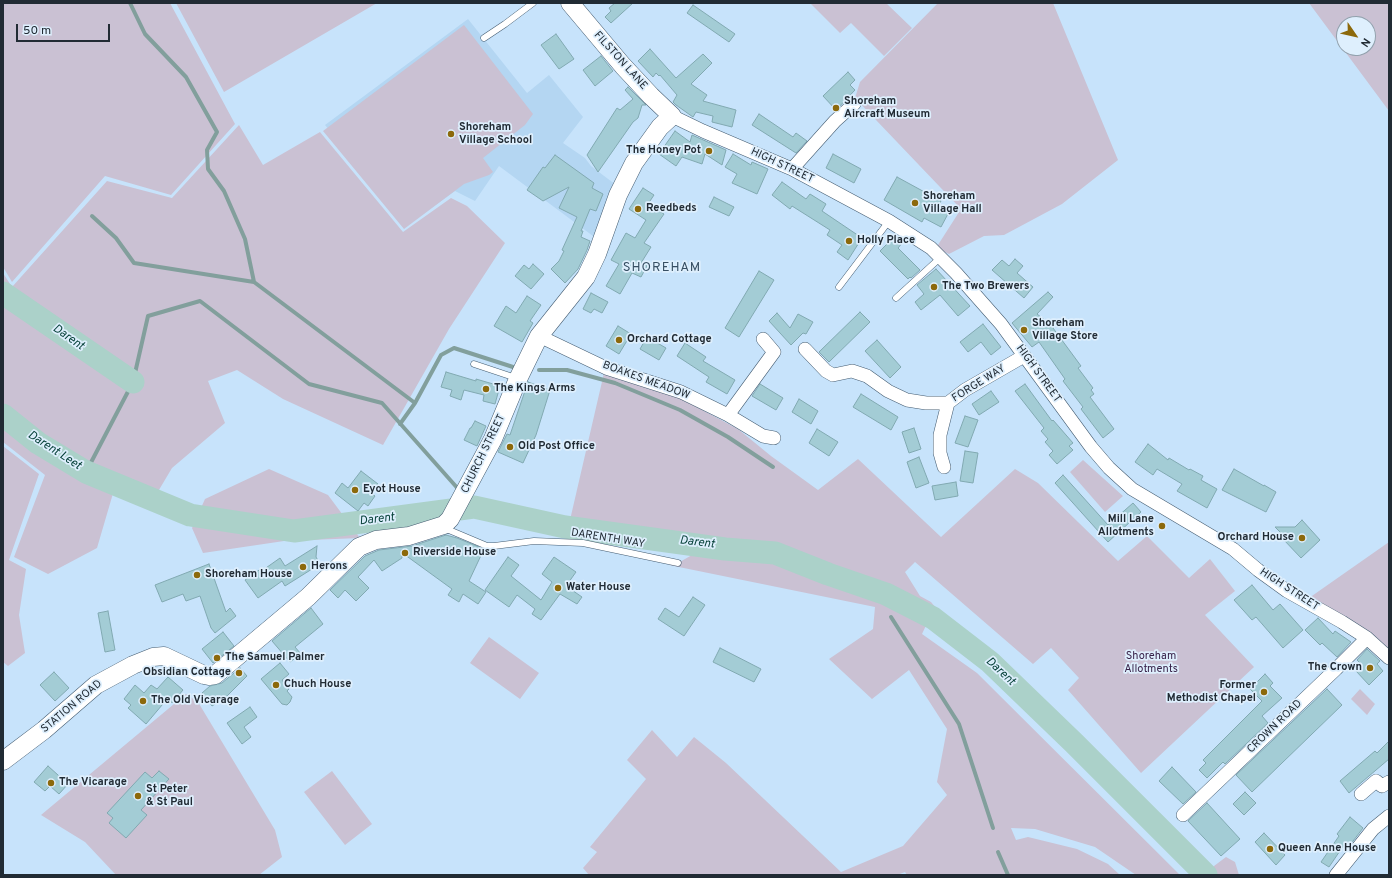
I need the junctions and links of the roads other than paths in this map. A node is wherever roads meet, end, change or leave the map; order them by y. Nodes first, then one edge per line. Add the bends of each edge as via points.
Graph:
1 (533, 3) edge
2 (577, 6) edge
3 (484, 38) dead end
4 (854, 104) dead end
5 (672, 116) junction
6 (792, 169) junction
7 (889, 221) junction
8 (940, 258) junction
9 (839, 287) dead end
10 (896, 298) dead end
11 (539, 336) junction
12 (764, 339) dead end
13 (805, 350) dead end
14 (1024, 356) junction
15 (474, 364) dead end
16 (518, 378) junction
17 (948, 403) junction
18 (728, 415) junction
19 (774, 438) dead end
20 (944, 467) dead end
21 (447, 522) junction
22 (678, 563) dead end
23 (1367, 638) junction
24 (1389, 658) edge
25 (5, 755) edge
26 (1387, 788) edge
27 (1361, 794) dead end
28 (1183, 815) dead end
29 (1389, 816) edge
30 (1336, 875) edge

1 - 3 lane
2 - 5 street, FILSTON LANE via 623,66
4 - 6 street via 835,121
5 - 6 street, HIGH STREET
5 - 11 street, CHURCH STREET via 660,127 634,163 586,277
6 - 7 street, HIGH STREET
7 - 8 street, HIGH STREET via 931,248
7 - 9 lane
8 - 10 lane
8 - 14 street, HIGH STREET via 1001,324
11 - 16 street, CHURCH STREET
11 - 18 street, BOAKES MEADOW via 606,368 680,392
12 - 18 street via 774,352
13 - 17 street via 833,375 852,371 867,376 888,391 907,400
14 - 17 street, FORGE WAY via 965,390
14 - 23 street, HIGH STREET via 1091,447 1132,489 1233,549 1287,591
15 - 16 lane
16 - 21 street, CHURCH STREET via 493,439
17 - 20 street, FORGE WAY via 940,435 940,453
18 - 19 street, BOAKES MEADOW via 763,436
21 - 22 lane, DARENTH WAY via 449,530 487,546 534,541 583,543
21 - 25 street, STATION ROAD via 409,536 376,540 359,547 308,597 220,672 209,676 168,657 158,656 128,667 96,685 44,730
23 - 24 street, HIGH STREET
23 - 28 street, CROWN ROAD
26 - 27 street via 1376,781
29 - 30 street via 1372,829

